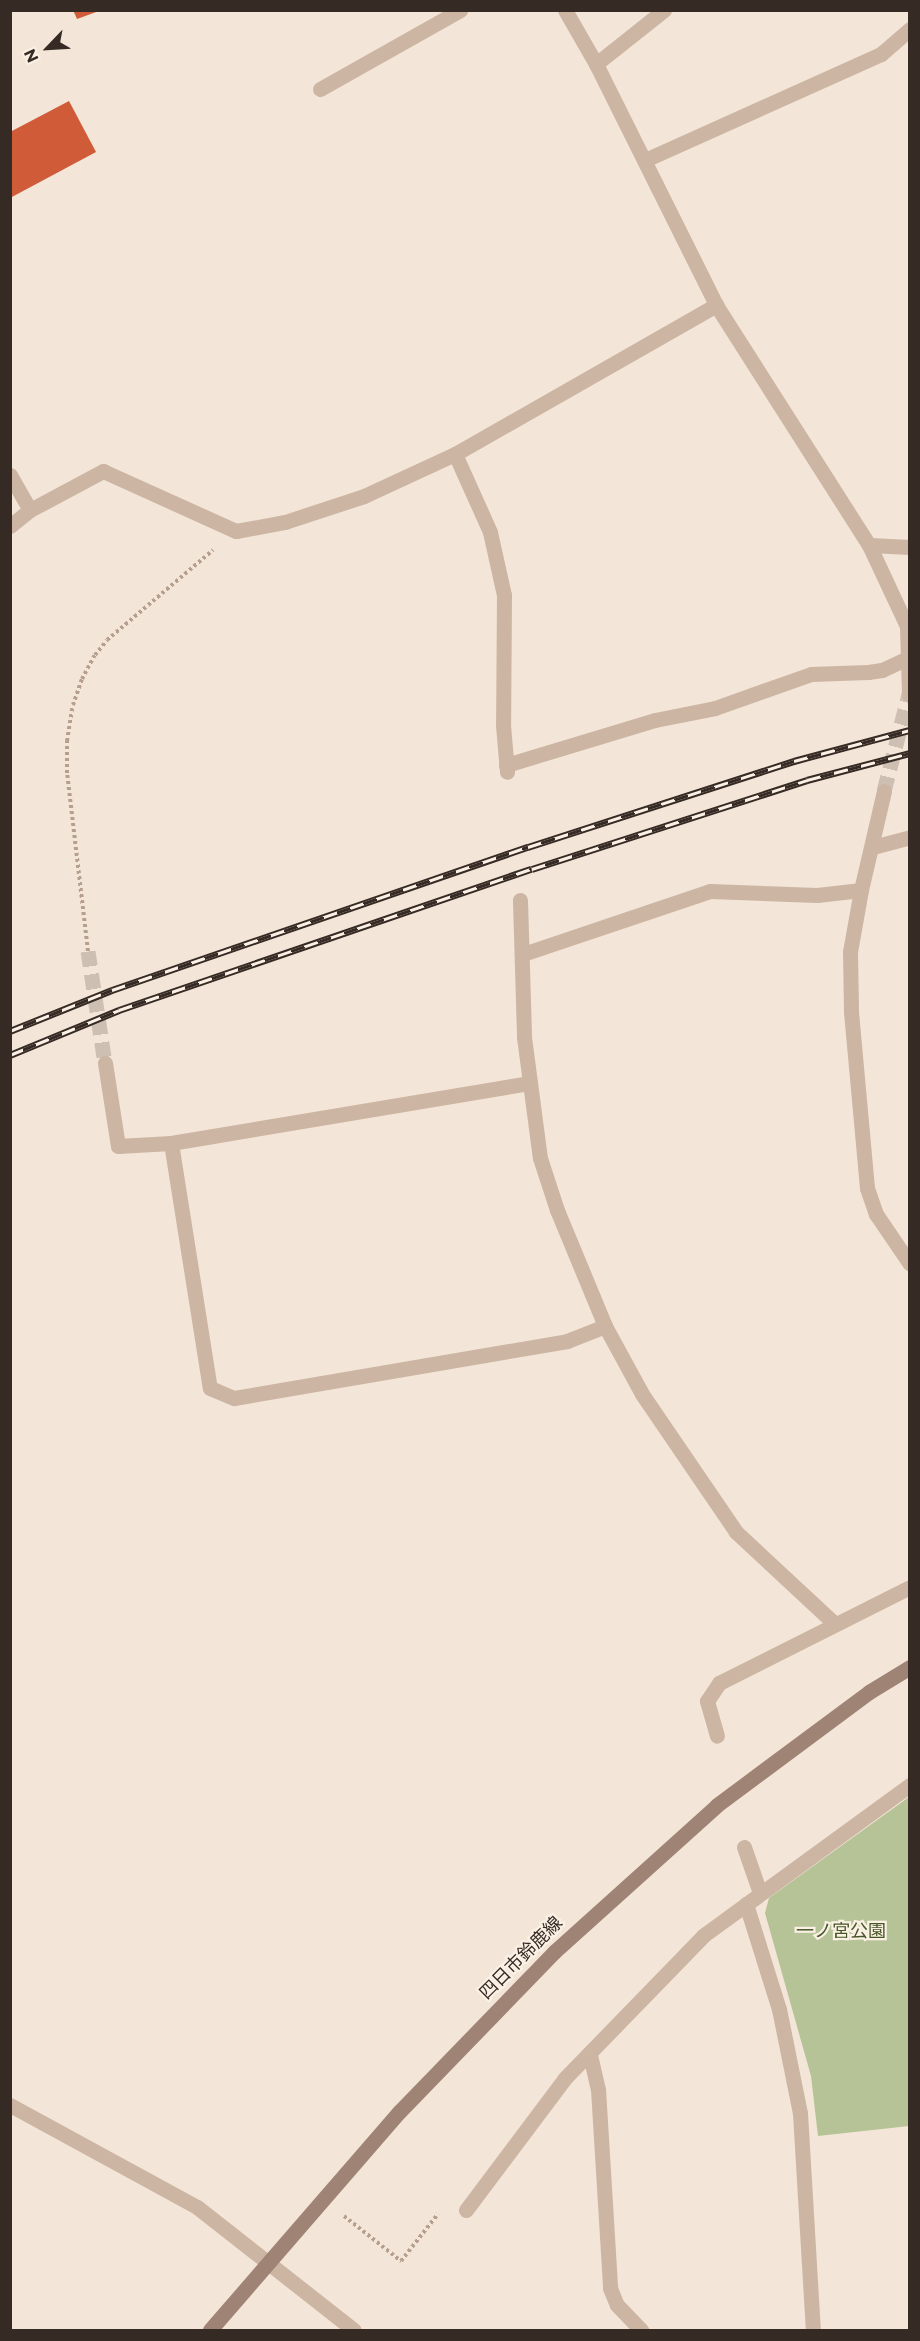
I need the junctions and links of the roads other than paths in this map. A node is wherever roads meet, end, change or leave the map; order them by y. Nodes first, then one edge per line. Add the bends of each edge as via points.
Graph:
1 (460, 10) edge
2 (565, 10) edge
3 (664, 10) edge
4 (909, 29) edge
5 (596, 64) junction
6 (320, 89) dead end
7 (645, 160) junction
8 (716, 305) junction
9 (455, 454) junction
10 (10, 475) edge
11 (30, 510) junction
12 (10, 526) edge
13 (869, 545) junction
14 (909, 547) edge
15 (908, 658) junction
16 (909, 694) edge
17 (884, 791) tunnel mouth
18 (909, 837) edge
19 (873, 847) junction
20 (861, 890) junction
21 (520, 900) dead end
22 (523, 954) junction
23 (105, 1063) tunnel mouth
24 (530, 1083) junction
25 (171, 1143) junction
26 (909, 1264) edge
27 (605, 1326) junction
28 (909, 1587) edge
29 (834, 1623) junction
30 (909, 1667) edge
31 (717, 1736) dead end
32 (909, 1785) edge
33 (744, 1847) dead end
34 (760, 1893) junction
35 (746, 1904) junction
36 (590, 2055) junction
37 (10, 2105) edge
38 (466, 2210) road end
39 (268, 2261) junction
40 (210, 2331) edge
41 (354, 2331) edge
42 (641, 2331) edge
43 (813, 2331) edge

1 - 6 street
2 - 5 street
3 - 5 street
4 - 7 street via 881,54
5 - 7 street
7 - 8 street
8 - 9 street
8 - 13 street
9 - 11 street via 364,496 285,522 236,531 103,471
9 - 15 street via 490,532 504,595 506,769 655,720 715,708 811,674 882,670
10 - 11 street
11 - 12 street
13 - 14 street
13 - 15 street via 907,626
15 - 16 street
17 - 19 street
18 - 19 street
19 - 20 street
20 - 22 street via 818,895 710,891
20 - 26 street via 850,952 865,1178 876,1214
21 - 22 street
22 - 24 street via 524,1037
23 - 25 street via 118,1146
24 - 25 street
24 - 27 street via 540,1158
25 - 27 street via 210,1388 234,1398 567,1341
27 - 29 street via 642,1394 736,1532
28 - 29 street
29 - 31 street via 719,1683 707,1701
30 - 39 main road, 四日市鈴鹿線 via 869,1692 717,1805 634,1877 491,2015 399,2112
32 - 34 street
33 - 34 street
34 - 35 street
35 - 36 street via 704,1935
35 - 43 street via 780,2009 800,2113
36 - 38 street via 565,2078
36 - 42 street via 598,2089 610,2288 617,2305
37 - 39 street via 197,2207
39 - 40 main road, 四日市鈴鹿線
39 - 41 street

